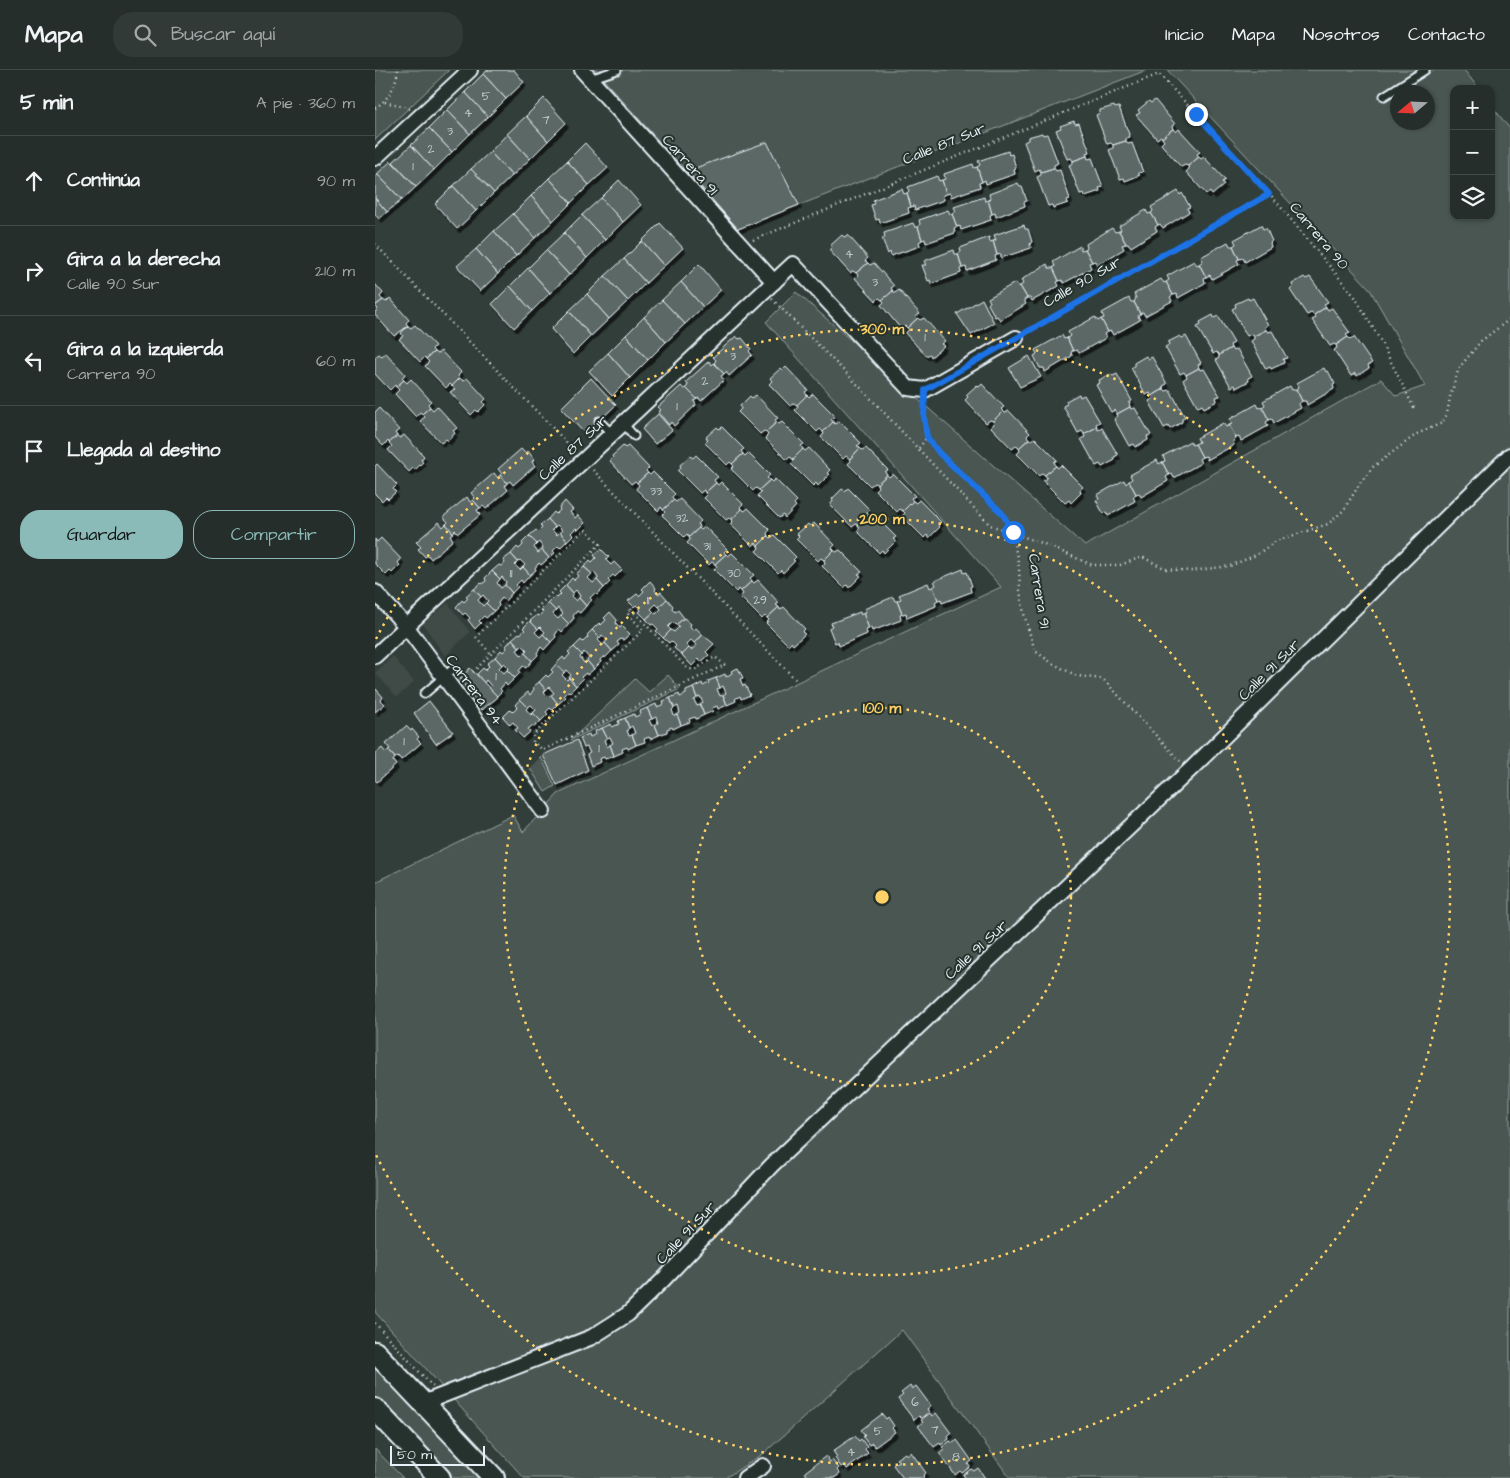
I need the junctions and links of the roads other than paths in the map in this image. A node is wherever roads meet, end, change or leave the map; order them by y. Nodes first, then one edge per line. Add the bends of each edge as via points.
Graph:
1 (470, 70) edge
2 (617, 70) edge
3 (1425, 70) edge
4 (586, 75) edge
5 (1384, 96) dead end
6 (375, 158) edge
7 (769, 286) junction
8 (1016, 338) road end
9 (599, 421) dead end
10 (623, 423) junction
11 (612, 434) junction
12 (634, 436) dead end
13 (1510, 456) edge
14 (375, 592) edge
15 (406, 626) junction
16 (375, 656) edge
17 (448, 673) junction
18 (423, 694) dead end
19 (543, 811) dead end
20 (375, 1352) edge
21 (432, 1399) junction
22 (378, 1416) edge
23 (763, 1466) dead end
24 (439, 1478) edge
25 (494, 1478) edge
26 (745, 1478) edge

1 - 6 street
2 - 4 lane
3 - 5 lane
4 - 7 street, Carrera 91 via 740,245
7 - 8 street, Calle 87 Sur via 793,264 908,388 925,390
7 - 10 street, Calle 87 Sur
9 - 11 lane
10 - 11 street, Calle 87 Sur
10 - 12 lane
11 - 15 street, Calle 87 Sur
13 - 21 street, Calle 91 Sur via 1192,768 772,1165 628,1314 592,1337
14 - 15 street, Carrera 94
15 - 16 street, Calle 87 Sur
15 - 17 street, Carrera 94
17 - 18 lane
17 - 19 street, Carrera 94
20 - 21 main road
21 - 25 main road
22 - 24 main road
23 - 26 street

